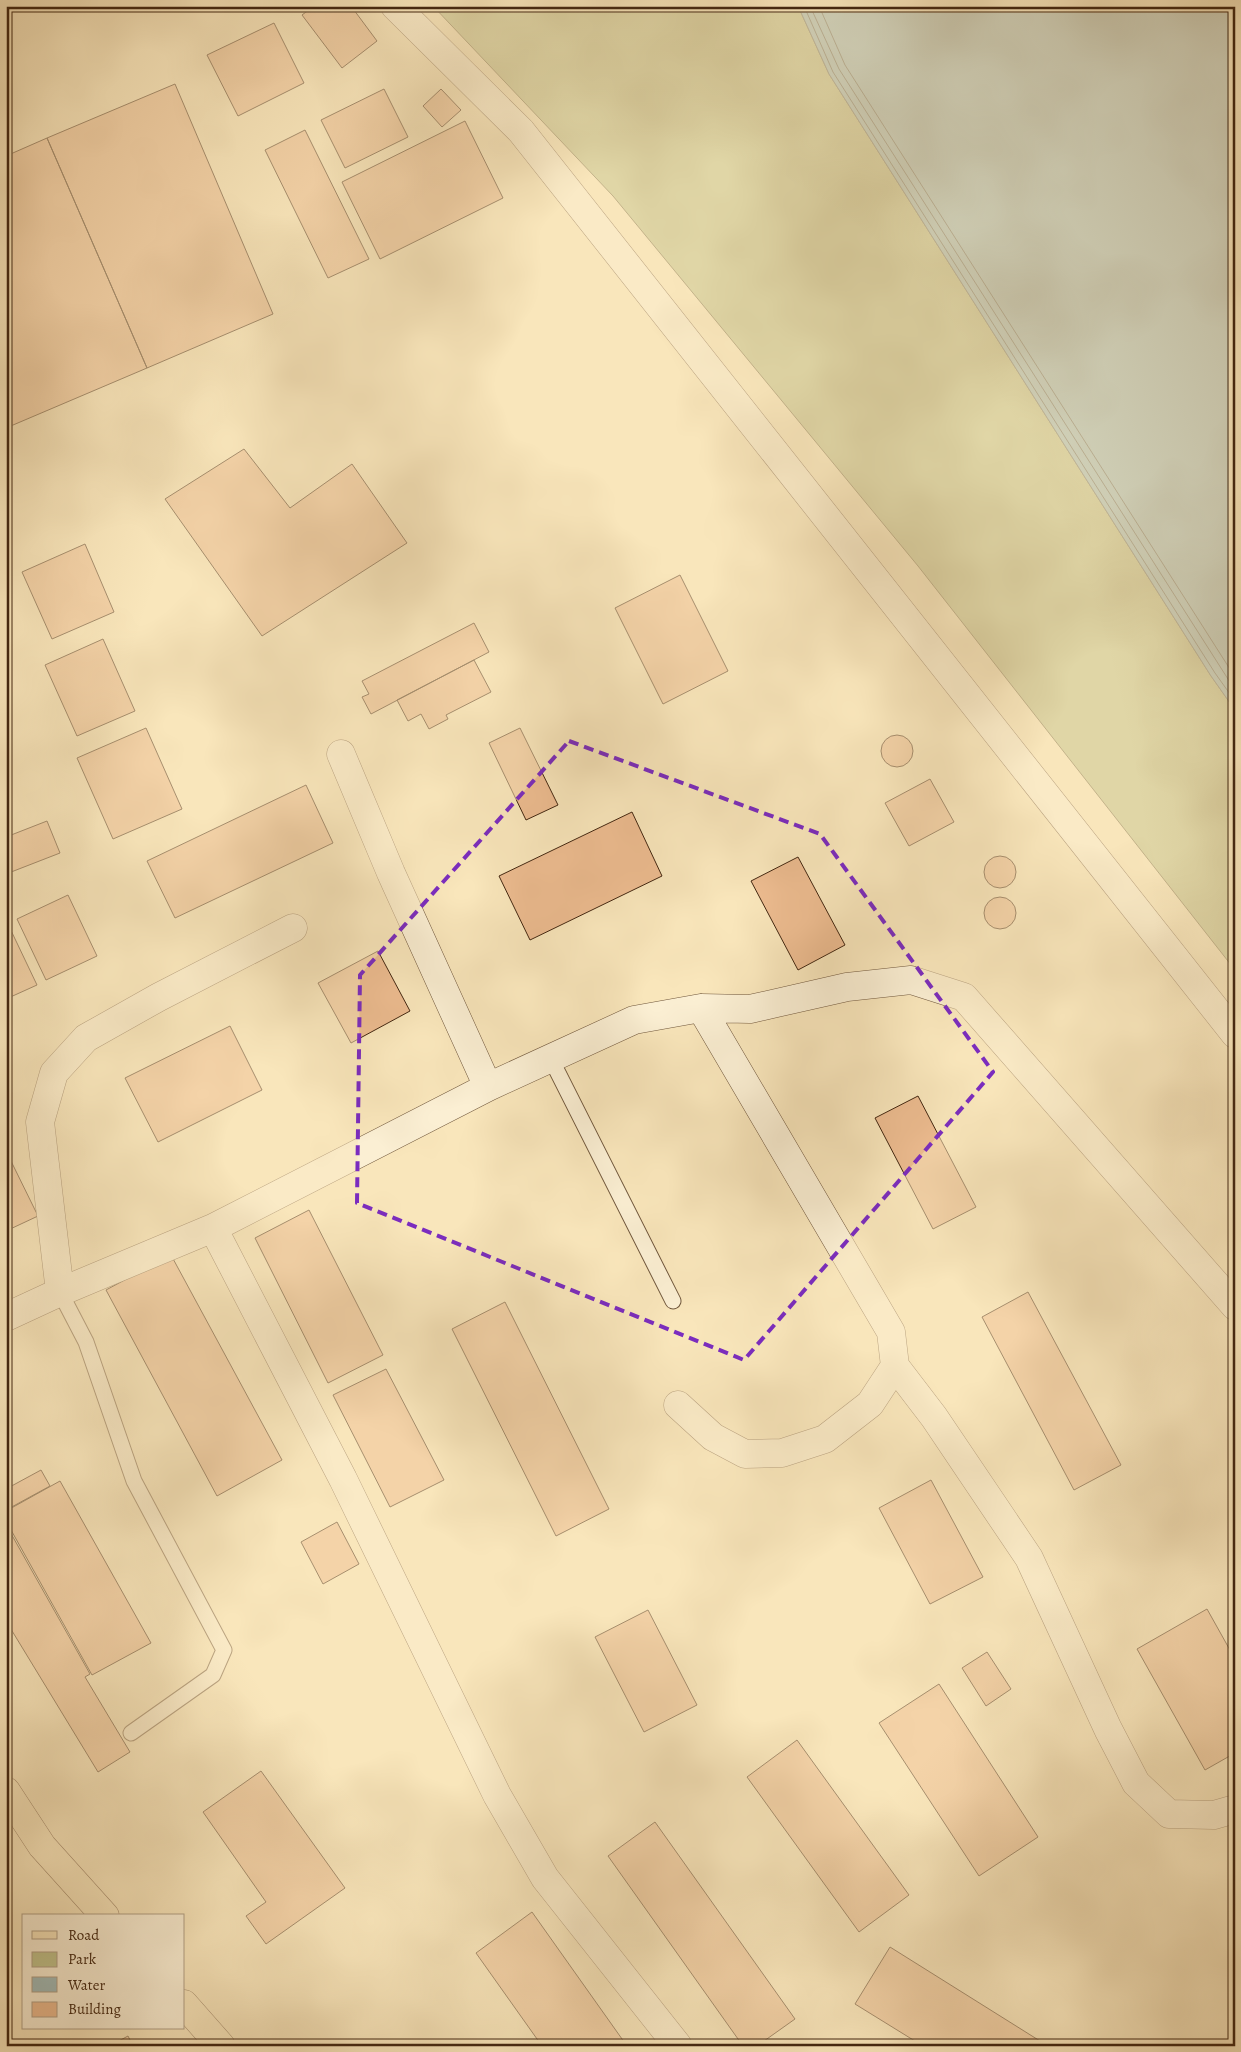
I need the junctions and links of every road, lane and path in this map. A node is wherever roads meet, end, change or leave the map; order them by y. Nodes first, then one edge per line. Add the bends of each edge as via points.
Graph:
1 (395, 6) edge
2 (341, 754) dead end
3 (293, 928) dead end
4 (701, 1008) junction
5 (1235, 1034) edge
6 (551, 1059) junction
7 (488, 1087) junction
8 (213, 1228) junction
9 (60, 1292) junction
10 (673, 1301) dead end
11 (1235, 1306) edge
12 (6, 1317) edge
13 (895, 1366) junction
14 (678, 1405) dead end
15 (131, 1733) dead end
16 (6, 1791) edge
17 (1235, 1809) edge
18 (103, 1914) edge
19 (185, 2005) edge
20 (221, 2046) edge
21 (678, 2046) edge

1 - 5 street via 521,131
2 - 7 street
3 - 9 street via 86,1038 54,1073 40,1122
4 - 6 street via 634,1020
4 - 11 street via 750,1009 847,987 912,980 964,997
4 - 13 street via 891,1332
6 - 7 street
6 - 10 lane
7 - 8 street
8 - 9 street
8 - 21 street via 343,1479 497,1796 545,1878
9 - 12 street
9 - 15 lane via 86,1342 134,1480 224,1650 213,1675
13 - 14 street via 870,1404 833,1434 782,1454 744,1454 713,1437
13 - 17 street via 934,1417 1029,1558 1136,1783 1169,1814 1214,1815
16 - 18 main road via 42,1846
19 - 20 main road

